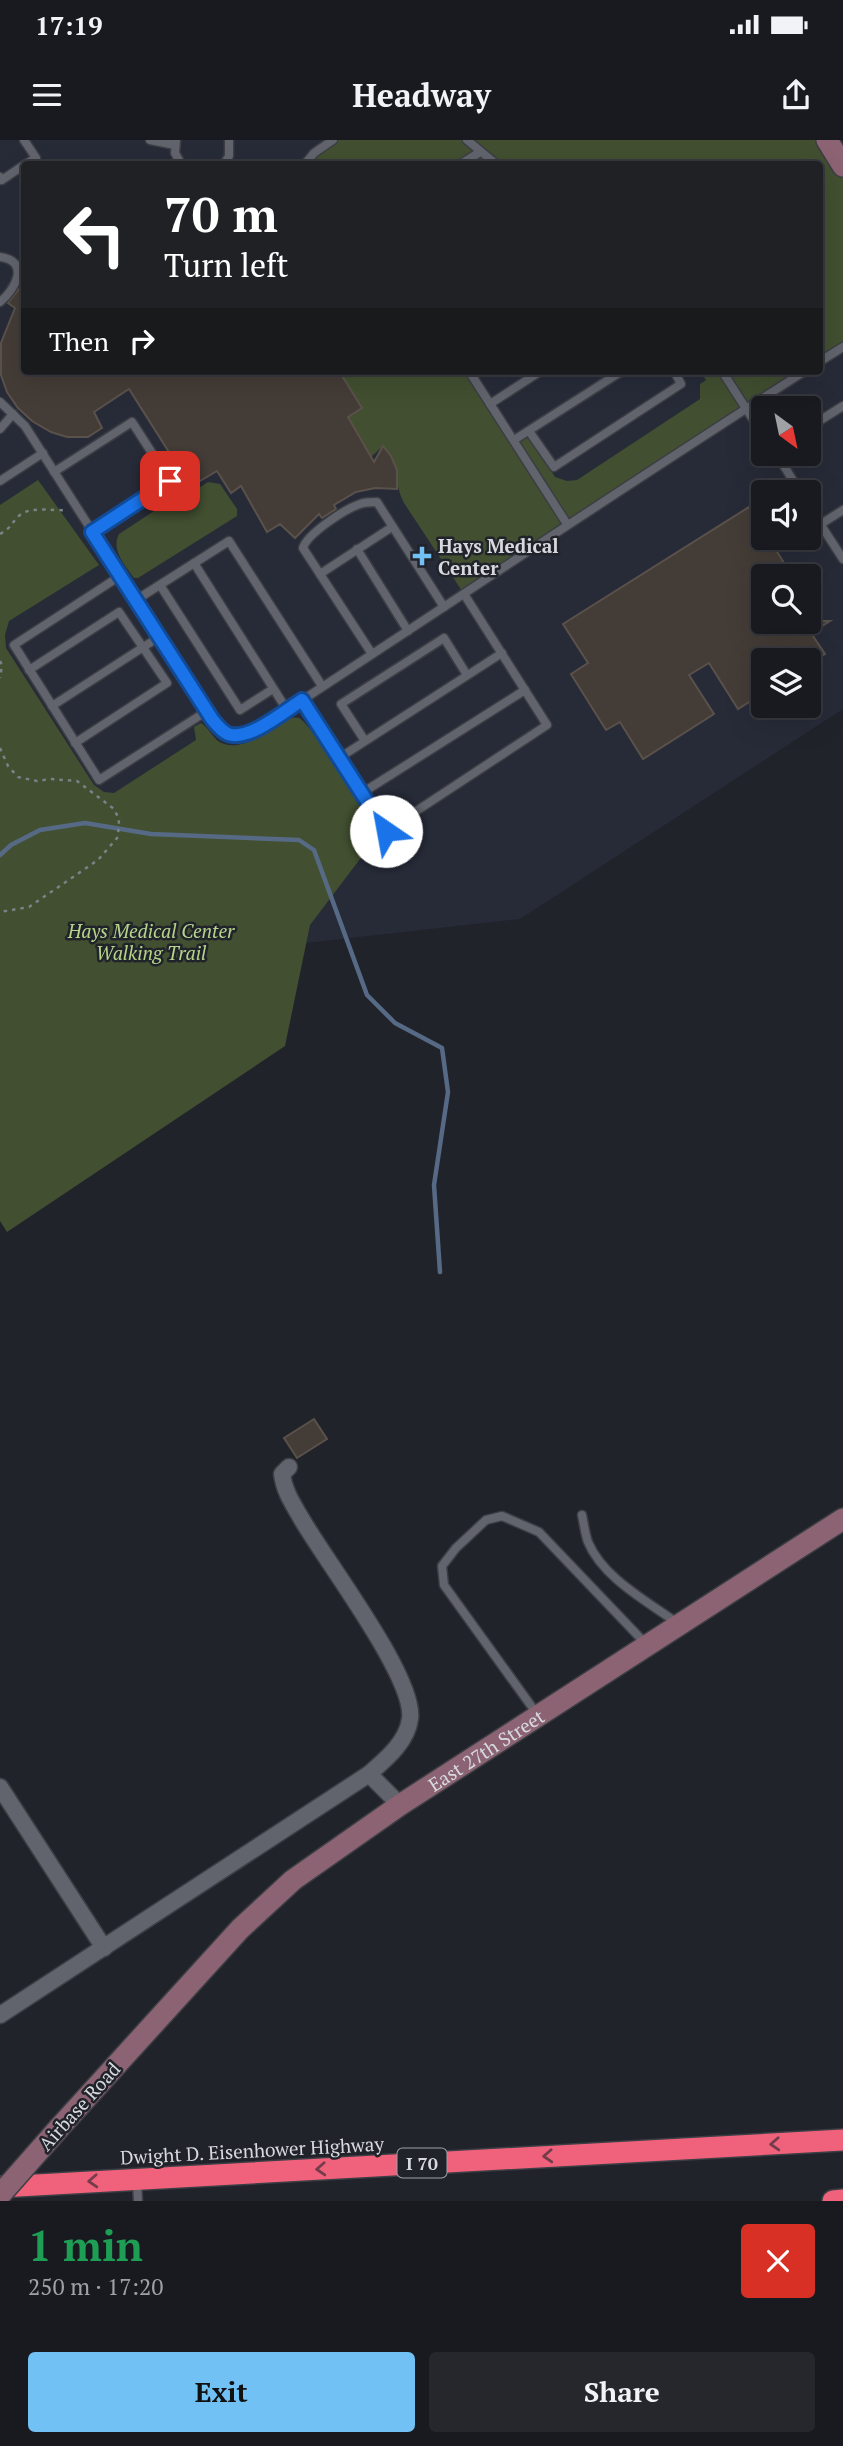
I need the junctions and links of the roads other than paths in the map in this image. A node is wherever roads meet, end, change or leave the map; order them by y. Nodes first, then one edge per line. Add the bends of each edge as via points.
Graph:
1 (24, 140) edge
2 (150, 140) edge
3 (229, 140) edge
4 (333, 140) edge
5 (467, 140) edge
6 (176, 143) edge
7 (480, 152) junction
8 (31, 161) edge
9 (180, 161) edge
10 (226, 161) edge
11 (307, 161) edge
12 (466, 161) edge
13 (492, 161) edge
14 (21, 168) edge
15 (0, 177) edge
16 (0, 257) edge
17 (0, 302) edge
18 (843, 347) edge
19 (823, 360) edge
20 (472, 375) edge
21 (535, 375) edge
22 (616, 375) edge
23 (676, 375) edge
24 (724, 375) edge
25 (799, 375) edge
26 (0, 402) edge
27 (490, 404) junction
28 (843, 406) edge
29 (745, 410) junction
30 (13, 414) junction
31 (751, 418) edge
32 (821, 420) edge
33 (0, 429) edge
34 (529, 431) junction
35 (514, 440) junction
36 (43, 453) junction
37 (54, 472) junction
38 (0, 481) edge
39 (843, 510) edge
40 (567, 524) junction
41 (821, 524) joint
42 (393, 527) junction
43 (92, 532) junction
44 (357, 550) junction
45 (843, 559) edge
46 (194, 563) junction
47 (320, 574) junction
48 (120, 576) junction
49 (160, 585) junction
50 (464, 594) junction
51 (136, 600) junction
52 (444, 607) junction
53 (408, 631) junction
54 (159, 637) junction
55 (143, 647) junction
56 (502, 653) junction
57 (372, 654) junction
58 (29, 670) junction
59 (467, 675) junction
60 (323, 687) junction
61 (273, 689) junction
62 (525, 690) junction
63 (302, 700) junction
64 (52, 706) junction
65 (287, 710) junction
66 (207, 711) junction
67 (365, 741) junction
68 (75, 743) junction
69 (339, 758) junction
70 (362, 793) junction
71 (289, 1468) dead end
72 (582, 1515) dead end
73 (843, 1519) edge
74 (679, 1625) junction
75 (647, 1646) junction
76 (538, 1716) junction
77 (369, 1774) junction
78 (0, 1787) edge
79 (400, 1805) junction
80 (104, 1948) junction
81 (0, 2015) edge
82 (159, 2018) joint
83 (843, 2140) edge
84 (137, 2179) junction
85 (0, 2187) edge
86 (0, 2195) edge
87 (843, 2200) edge
88 (138, 2201) edge
89 (833, 2201) edge

1 - 8 lane via 36,158
2 - 6 lane
3 - 10 lane
4 - 11 lane
5 - 7 lane
6 - 9 lane
7 - 12 lane
7 - 13 lane
14 - 15 lane via 2,180
16 - 17 lane via 12,261 19,274
18 - 19 lane
20 - 27 lane
21 - 27 lane
22 - 34 lane
23 - 34 lane via 681,384 554,467
24 - 29 lane
25 - 29 lane
26 - 30 lane
27 - 35 lane
28 - 32 lane
29 - 31 lane
29 - 40 lane
30 - 33 lane
30 - 36 lane
34 - 35 lane
35 - 40 lane
36 - 37 lane
36 - 38 lane
37 - 43 lane
37 - 43 lane via 132,422 170,481
39 - 41 lane
40 - 50 lane
41 - 45 lane
42 - 44 lane
42 - 47 lane via 377,502 355,506 309,537 303,548
42 - 52 lane
43 - 48 lane
44 - 47 lane
44 - 53 lane
46 - 49 lane
46 - 60 lane via 229,541
46 - 61 lane
47 - 57 lane
48 - 51 lane
48 - 58 lane via 14,645
49 - 51 lane
49 - 61 lane via 240,710
50 - 52 lane
50 - 56 lane
51 - 54 lane
52 - 53 lane
53 - 57 lane
54 - 55 lane
54 - 66 lane
55 - 58 lane via 119,612
55 - 64 lane
55 - 68 lane via 167,684
56 - 59 lane
56 - 62 lane
57 - 60 lane
58 - 64 lane
59 - 67 lane
59 - 67 lane via 444,638 341,704
60 - 63 lane
61 - 65 lane
62 - 70 lane
62 - 70 lane via 548,725 386,831
63 - 65 lane
63 - 69 lane
64 - 68 lane
65 - 66 lane via 255,731 237,736 221,729
66 - 68 lane via 99,780
67 - 69 lane
69 - 70 lane
71 - 77 street via 282,1474 284,1487 389,1655 410,1702 404,1738
72 - 74 lane via 588,1542 600,1562
73 - 74 main road, East 27th Street
74 - 75 main road, East 27th Street
75 - 76 main road, East 27th Street
75 - 76 lane via 539,1532 502,1517 486,1520 442,1566 444,1585
76 - 79 main road, East 27th Street
77 - 79 street
77 - 80 street
78 - 80 street
79 - 82 main road, East 27th Street via 275,1895
80 - 81 street
82 - 86 main road, Airbase Road, bridge
83 -> 84 highway, Dwight D. Eisenhower Highway / I 70
84 -> 85 highway, Dwight D. Eisenhower Highway / I 70
84 - 88 lane
87 - 89 highway

